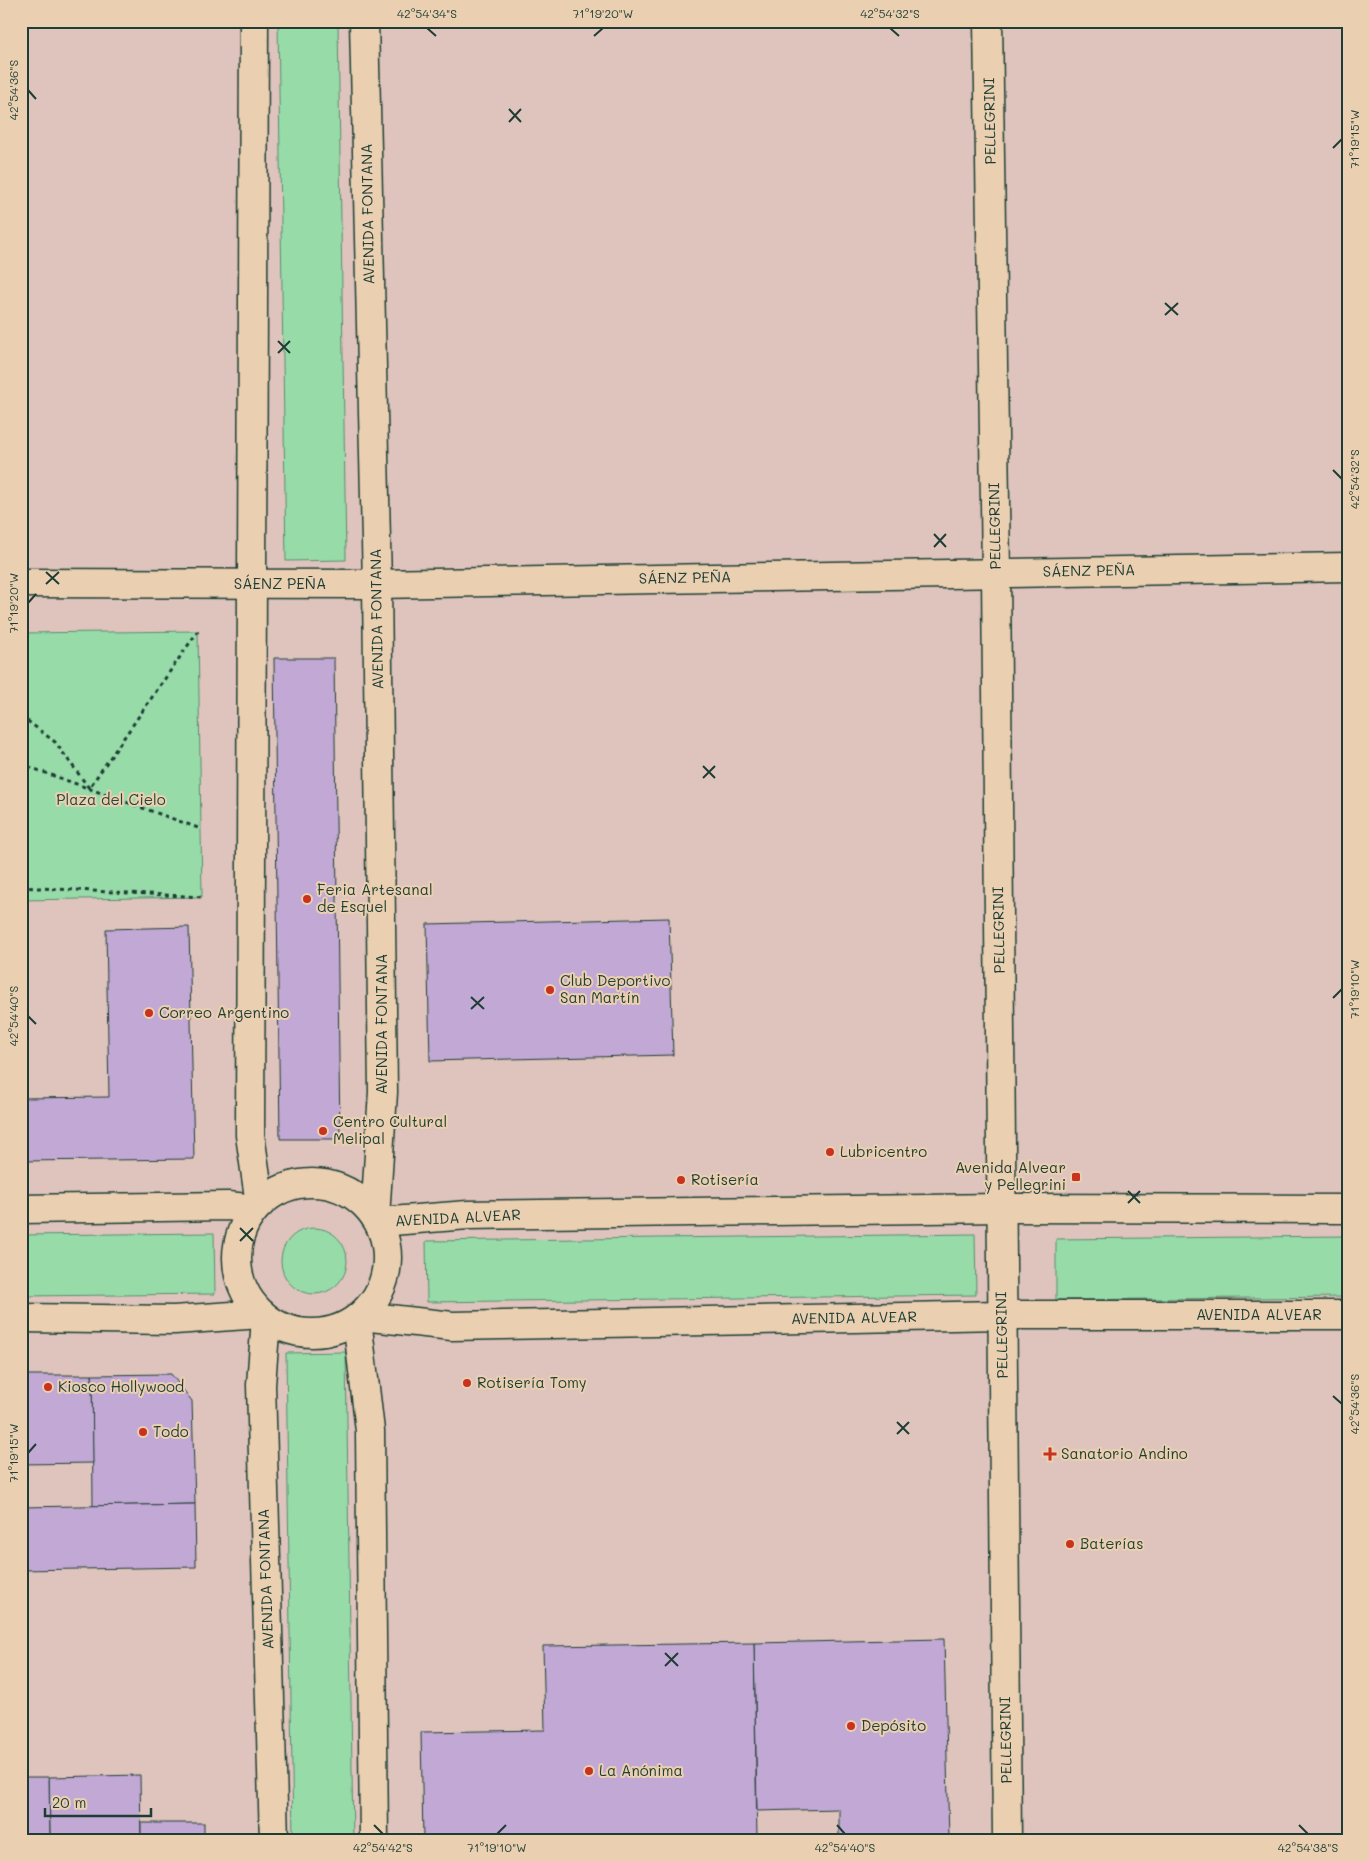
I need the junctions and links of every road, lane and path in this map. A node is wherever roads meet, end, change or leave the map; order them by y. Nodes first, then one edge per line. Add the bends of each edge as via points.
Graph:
1 (254, 21) edge
2 (364, 21) edge
3 (988, 21) edge
4 (1348, 568) edge
5 (996, 572) junction
6 (252, 583) junction
7 (21, 584) edge
8 (377, 584) junction
9 (198, 631) dead end
10 (21, 716) edge
11 (21, 764) edge
12 (89, 788) junction
13 (201, 829) dead end
14 (21, 887) edge
15 (202, 896) dead end
16 (257, 1206) junction
17 (1001, 1208) junction
18 (21, 1209) edge
19 (1348, 1209) edge
20 (377, 1219) junction
21 (1002, 1315) junction
22 (1348, 1315) edge
23 (264, 1316) junction
24 (359, 1317) junction
25 (21, 1318) edge
26 (274, 1840) edge
27 (374, 1840) edge
28 (1007, 1840) edge

1 - 6 street
2 - 8 street, AVENIDA FONTANA
3 - 5 street, PELLEGRINI
4 - 5 street, SÁENZ PEÑA
5 - 8 street, SÁENZ PEÑA
5 - 17 street, PELLEGRINI
6 - 7 street, SÁENZ PEÑA
6 - 8 street, SÁENZ PEÑA
6 - 16 street via 250,1135
8 - 20 street, AVENIDA FONTANA via 383,1092
9 - 12 path
10 - 12 path via 55,742
11 - 12 path
12 - 13 path
14 - 15 path
16 - 18 street
16 - 20 street via 278,1191 295,1184 314,1182 350,1192
16 - 23 street via 241,1232 238,1270 243,1288
17 - 19 street, AVENIDA ALVEAR
17 - 20 street, AVENIDA ALVEAR
17 - 21 street, PELLEGRINI
20 - 24 street via 386,1241 388,1261 376,1300
21 - 22 street, AVENIDA ALVEAR
21 - 24 street, AVENIDA ALVEAR via 452,1326
21 - 28 street, PELLEGRINI
23 - 24 street via 284,1328 304,1333 325,1333 345,1327
23 - 25 street via 174,1320
23 - 26 street, AVENIDA FONTANA via 260,1385
24 - 27 street via 370,1431

